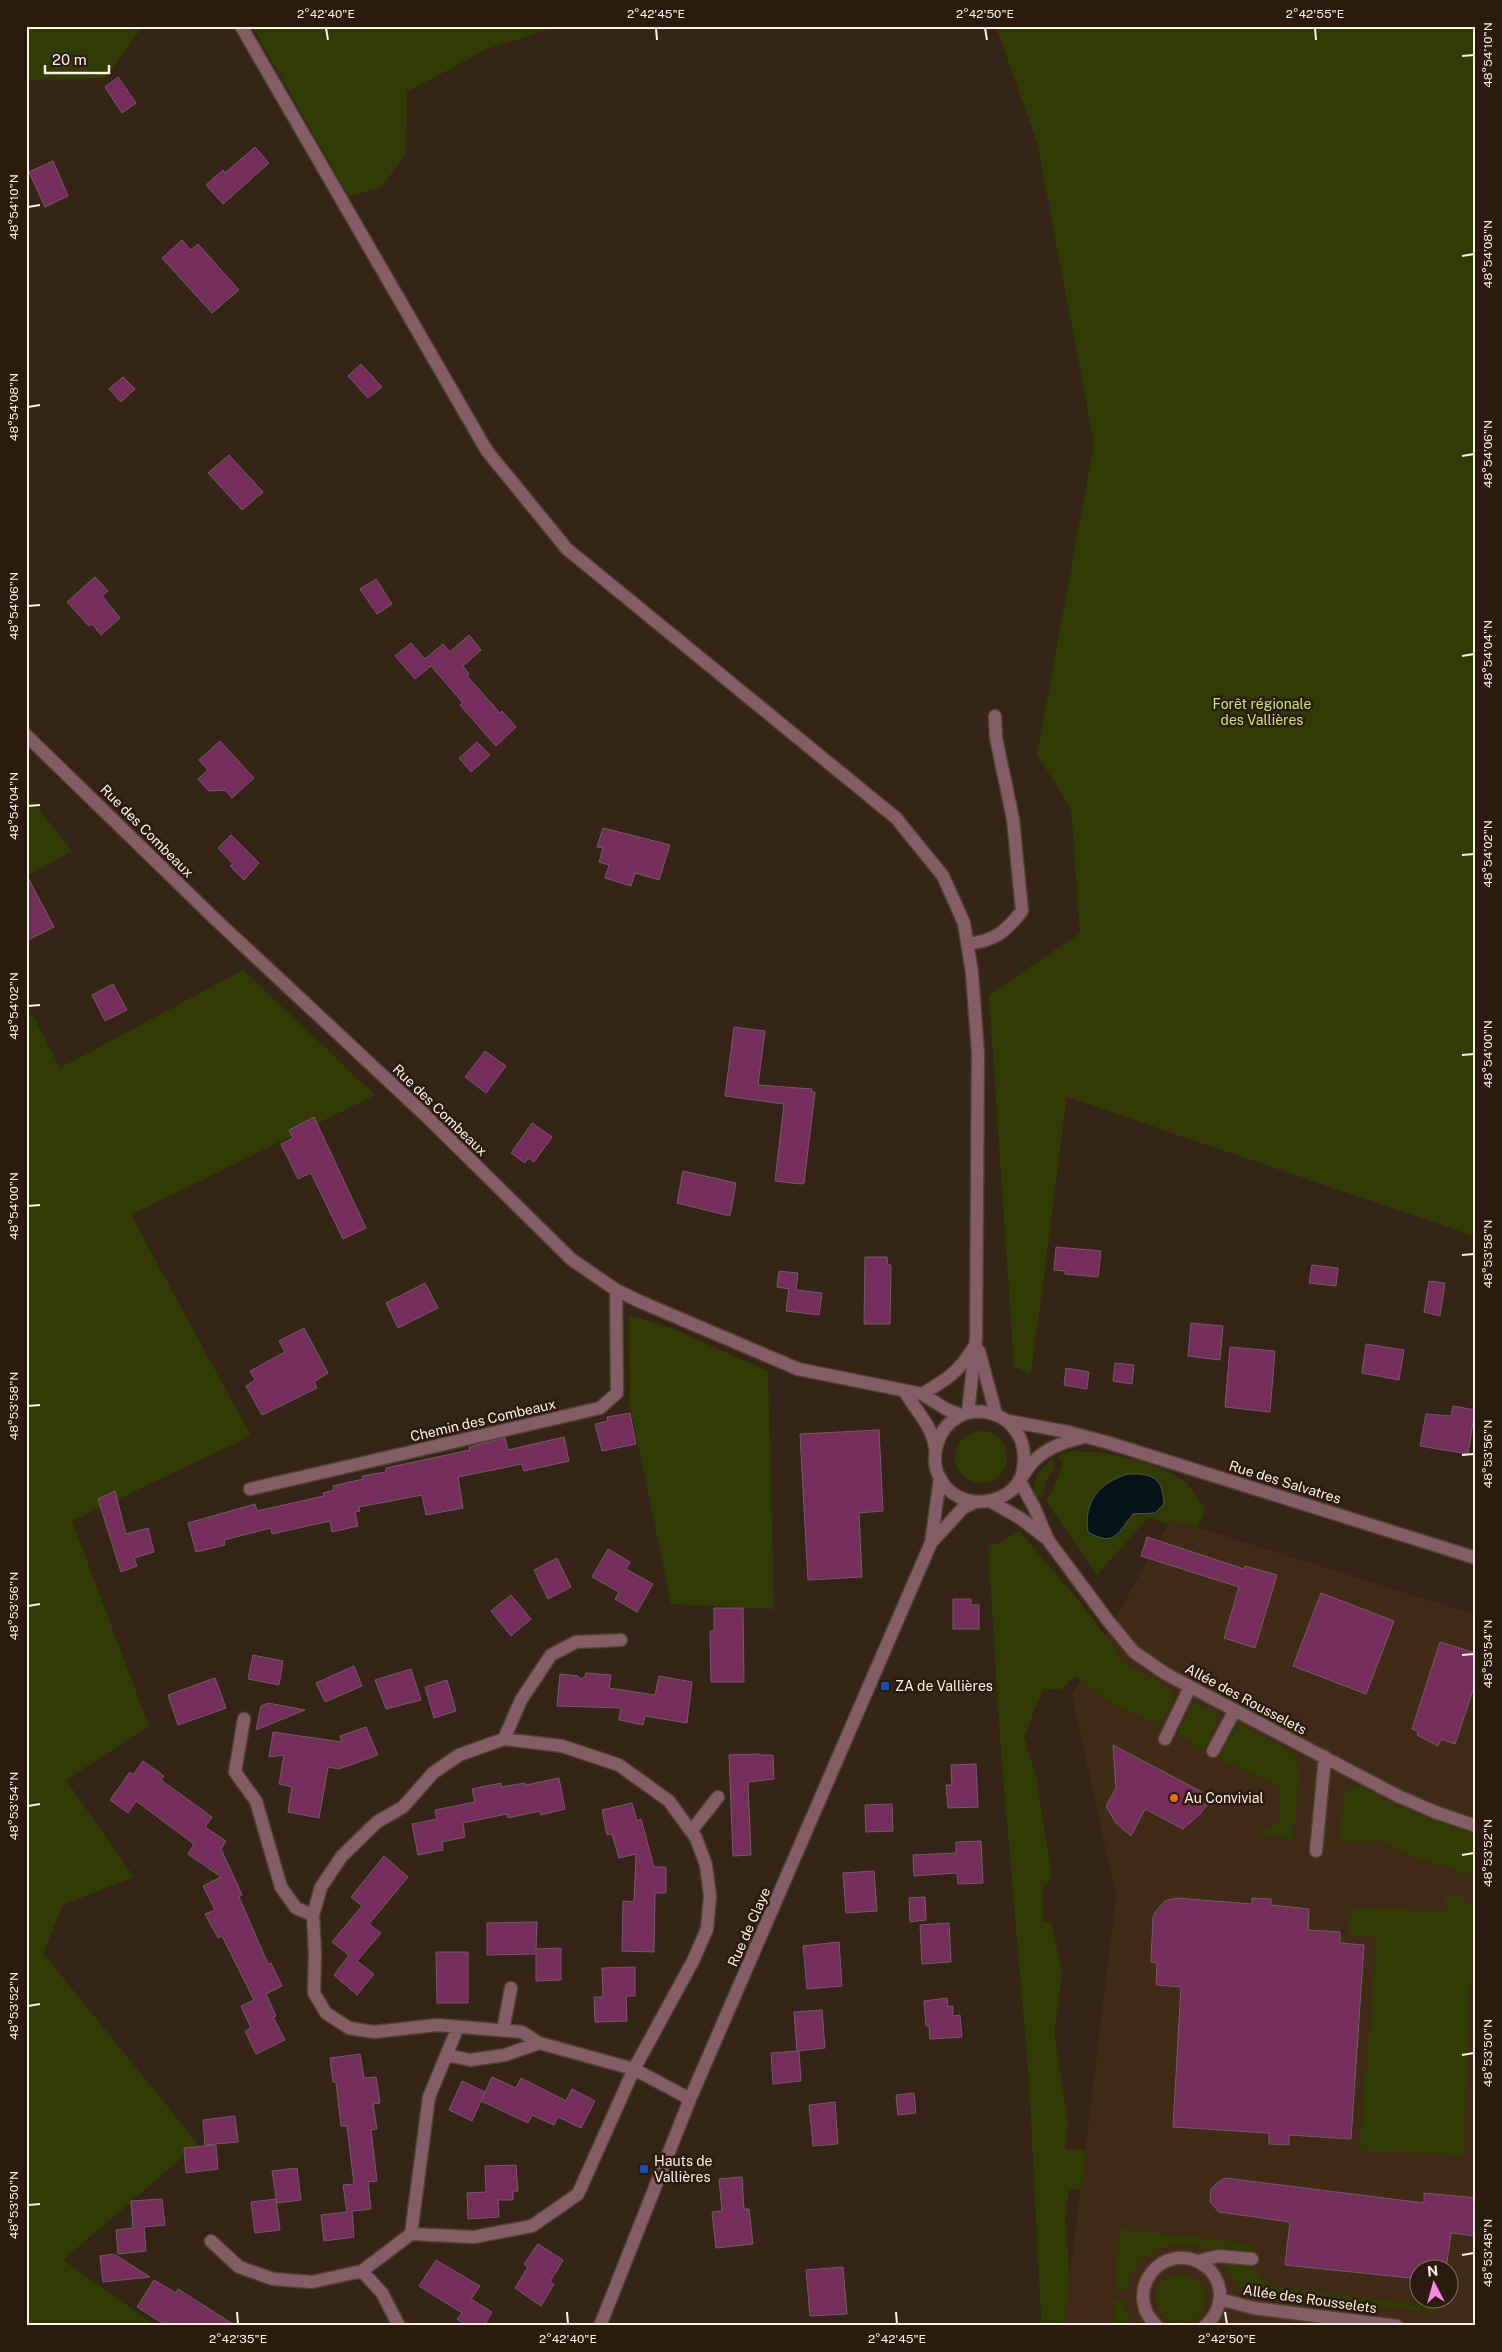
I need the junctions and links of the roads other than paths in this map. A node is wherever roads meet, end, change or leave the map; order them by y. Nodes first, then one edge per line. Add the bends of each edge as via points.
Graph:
1 (241, 26) edge
2 (995, 716) dead end
3 (26, 735) edge
4 (967, 944) junction
5 (616, 1290) junction
6 (976, 1342) junction
7 (905, 1392) junction
8 (922, 1394) junction
9 (965, 1414) junction
10 (996, 1414) junction
11 (1009, 1421) junction
12 (1085, 1437) junction
13 (935, 1450) junction
14 (1021, 1477) junction
15 (940, 1478) junction
16 (250, 1489) dead end
17 (990, 1501) junction
18 (975, 1502) junction
19 (1048, 1540) junction
20 (932, 1544) junction
21 (1476, 1558) edge
22 (621, 1640) dead end
23 (1190, 1687) junction
24 (1235, 1710) junction
25 (244, 1719) dead end
26 (504, 1739) junction
27 (1165, 1739) dead end
28 (1214, 1751) dead end
29 (1325, 1757) junction
30 (718, 1797) dead end
31 (1476, 1826) edge
32 (691, 1831) junction
33 (1316, 1851) dead end
34 (313, 1915) junction
35 (511, 1988) dead end
36 (458, 2027) junction
37 (504, 2030) junction
38 (538, 2044) junction
39 (447, 2055) junction
40 (634, 2069) junction
41 (690, 2099) junction
42 (410, 2234) junction
43 (211, 2241) dead end
44 (1252, 2258) dead end
45 (1198, 2261) junction
46 (362, 2271) junction
47 (1220, 2299) junction
48 (1311, 2321) edge
49 (399, 2326) edge
50 (600, 2326) edge
51 (1157, 2326) edge
52 (1205, 2326) edge
53 (1397, 2326) edge

1 - 4 street via 487,452 567,548 896,818 943,876 964,923
2 - 4 street via 996,738 1013,819 1022,911 1005,932
3 - 5 street, Rue des Combeaux via 215,919 423,1113 571,1259
4 - 6 street via 978,1053
5 - 7 street, Rue des Combeaux via 798,1369
5 - 16 street, Chemin des Combeaux via 616,1393 600,1408
6 - 8 street via 953,1375
6 - 9 street
6 - 10 street
7 - 8 street, Rue des Combeaux
7 - 13 street via 933,1435
8 - 9 street, Rue des Combeaux via 946,1409
9 - 10 street
9 - 13 street via 944,1429
10 - 11 street
11 - 12 street, Rue des Salvatres
11 - 14 street via 1024,1446 1026,1460
12 - 14 street via 1046,1450
12 - 21 street, Rue des Salvatres
13 - 15 street
14 - 17 street via 1015,1487
14 - 19 street, Allée des Rousselets
15 - 18 street via 955,1494
15 - 20 street, Rue de Claye
17 - 18 street
17 - 19 street, Allée des Rousselets via 1020,1518
18 - 20 street, Rue de Claye via 963,1508
19 - 23 street, Allée des Rousselets via 1134,1652
20 - 41 street, Rue de Claye
22 - 26 street via 576,1642 551,1655 521,1700
23 - 24 street, Allée des Rousselets
23 - 27 street
24 - 28 street
24 - 29 street, Allée des Rousselets
25 - 34 street via 235,1772 256,1801 281,1887 296,1908
26 - 32 street via 562,1746 619,1765 669,1801
26 - 34 street via 459,1755 432,1773 403,1807 376,1822 342,1856 321,1887
29 - 31 street, Allée des Rousselets via 1408,1800
29 - 33 street
30 - 32 street
32 - 40 street via 706,1865 710,1896 707,1929
34 - 36 street via 314,1993 326,2012 349,2028 374,2032 438,2025
35 - 37 street
36 - 37 street
36 - 39 street
37 - 38 street via 522,2032
38 - 39 street via 505,2055 470,2060
38 - 40 street
39 - 42 street via 429,2097
40 - 41 street
40 - 42 street via 578,2194 532,2226 474,2237
41 - 50 street, Rue de Claye
42 - 46 street
43 - 46 street via 239,2267 273,2279 312,2282
44 - 45 street via 1218,2256
45 - 47 street via 1215,2277
45 - 51 street via 1173,2258 1152,2271 1145,2282 1143,2295 1149,2316
46 - 49 street via 382,2293
47 - 48 street, Allée des Rousselets
47 - 52 street via 1217,2311
48 - 53 street, Allée des Rousselets

